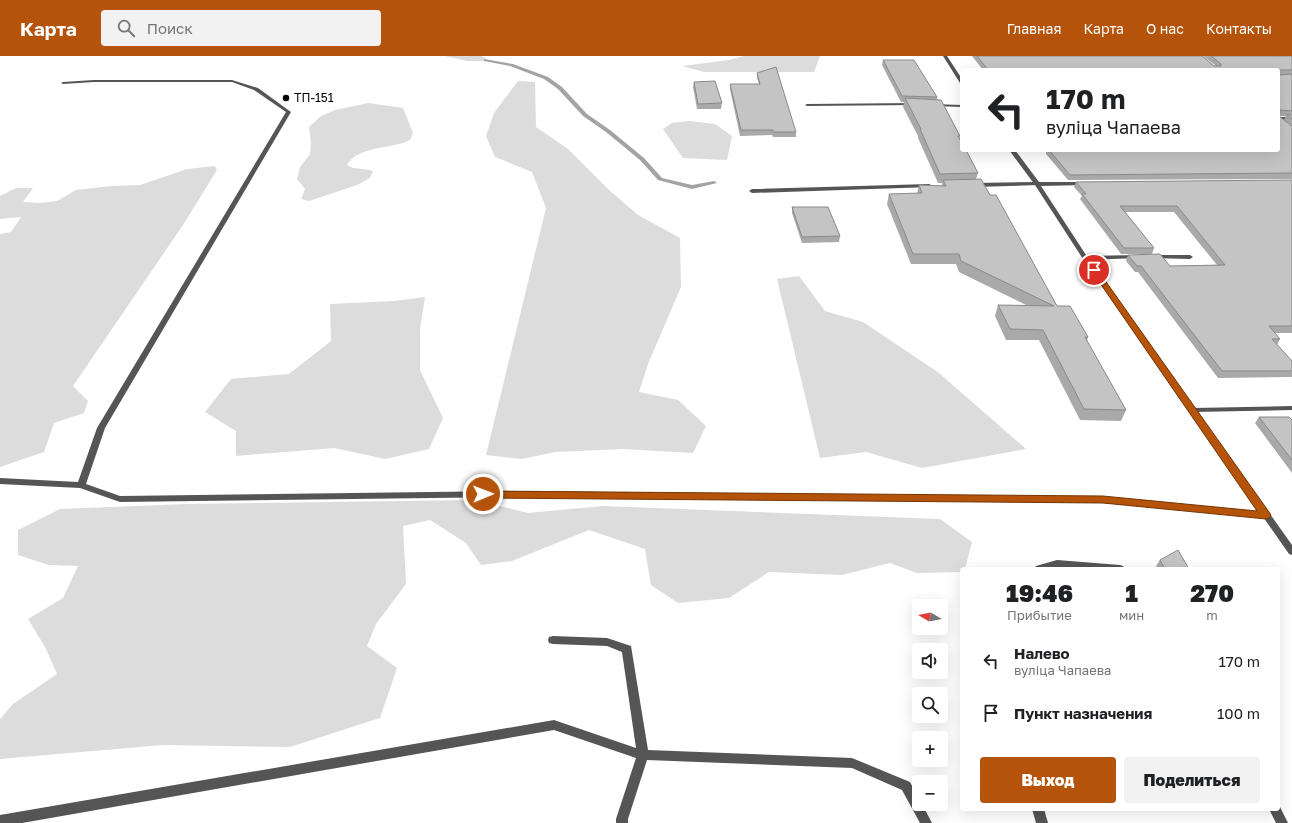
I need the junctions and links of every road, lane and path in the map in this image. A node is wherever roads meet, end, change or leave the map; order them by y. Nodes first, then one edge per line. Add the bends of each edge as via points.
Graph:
1 (945, 56) edge
2 (960, 77) edge
3 (63, 83) dead end
4 (807, 104) dead end
5 (919, 105) edge
6 (926, 105) edge
7 (960, 106) edge
8 (1280, 118) edge
9 (1292, 118) edge
10 (1280, 120) edge
11 (1283, 123) edge
12 (1013, 152) edge
13 (1093, 183) edge
14 (1037, 184) junction
15 (934, 186) edge
16 (966, 186) edge
17 (752, 191) dead end
18 (1190, 257) dead end
19 (1086, 258) junction
20 (1292, 408) edge
21 (1193, 410) junction
22 (0, 481) edge
23 (80, 485) junction
24 (1266, 515) junction
25 (1291, 549) edge
26 (1046, 567) edge
27 (1095, 567) edge
28 (554, 640) dead end
29 (643, 755) junction
30 (1039, 811) edge
31 (1275, 811) edge
32 (0, 822) edge
33 (622, 823) edge
34 (926, 823) edge
35 (1042, 823) edge
36 (1282, 823) edge

1 - 2 street
3 - 23 street via 232,81 256,89 289,112 101,428
4 - 5 street
6 - 7 street
8 - 9 street
10 - 11 street
12 - 14 street
13 - 14 street
14 - 16 street
14 - 19 street
15 - 17 street
18 - 19 street
19 - 21 street
20 - 21 street
21 - 24 street
22 - 23 street
23 - 24 street via 120,499 514,494 1103,500
24 - 25 street
26 - 27 street via 1057,564
28 - 29 street via 607,642 627,649
29 - 32 street via 554,725
29 - 33 street
29 - 34 street via 852,763 906,786
30 - 35 street
31 - 36 street

